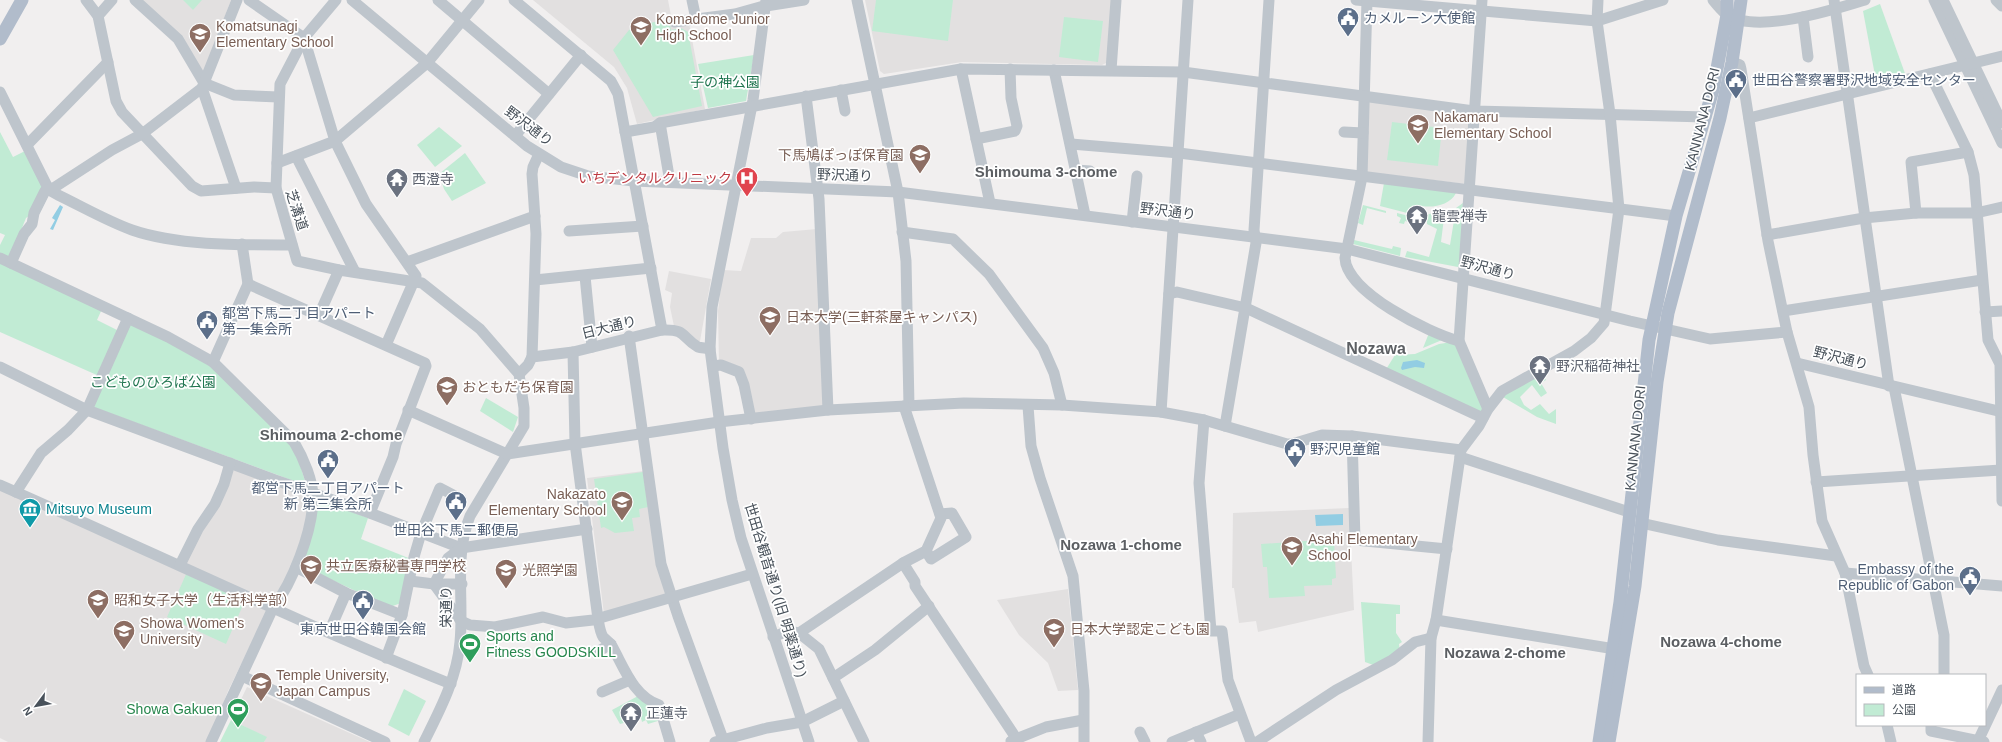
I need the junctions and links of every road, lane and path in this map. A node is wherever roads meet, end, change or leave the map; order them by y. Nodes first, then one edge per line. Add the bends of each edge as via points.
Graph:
1 (22, 0) edge
2 (86, 0) edge
3 (112, 0) edge
4 (135, 0) edge
5 (237, 0) edge
6 (249, 0) edge
7 (336, 0) edge
8 (352, 0) edge
9 (438, 0) edge
10 (478, 0) edge
11 (514, 0) edge
12 (692, 0) edge
13 (804, 0) edge
14 (857, 0) edge
15 (1116, 0) edge
16 (1188, 0) edge
17 (1269, 0) edge
18 (1363, 0) edge
19 (1598, 0) edge
20 (1664, 0) edge
21 (1713, 0) edge
22 (1727, 0) edge
23 (1741, 0) edge
24 (1865, 0) edge
25 (1934, 0) edge
26 (1943, 0) edge
27 (1996, 0) edge
28 (766, 3) edge
29 (1835, 5) edge
30 (1482, 6) edge
31 (2002, 6) edge
32 (98, 16) junction
33 (1733, 17) junction
34 (1803, 18) junction
35 (696, 19) junction
36 (462, 20) junction
37 (1597, 21) junction
38 (674, 22) dead end
39 (304, 38) junction
40 (0, 39) edge
41 (581, 56) junction
42 (2002, 56) edge
43 (1808, 57) dead end
44 (108, 62) junction
45 (1732, 62) junction
46 (427, 63) junction
47 (1969, 64) junction
48 (961, 69) junction
49 (1010, 69) junction
50 (1054, 70) junction
51 (1111, 70) junction
52 (1183, 72) junction
53 (1930, 74) junction
54 (1264, 82) junction
55 (876, 84) junction
56 (203, 86) junction
57 (841, 90) junction
58 (0, 92) edge
59 (1847, 93) junction
60 (550, 94) junction
61 (806, 96) junction
62 (1364, 96) junction
63 (278, 97) junction
64 (751, 106) junction
65 (845, 111) dead end
66 (1474, 111) junction
67 (1610, 114) junction
68 (1706, 116) junction
69 (1749, 118) junction
70 (660, 123) junction
71 (2002, 123) edge
72 (625, 132) junction
73 (1344, 132) dead end
74 (1363, 133) junction
75 (142, 134) junction
76 (515, 136) junction
77 (976, 139) junction
78 (335, 141) junction
79 (2002, 143) edge
80 (1071, 144) junction
81 (27, 145) junction
82 (1968, 152) junction
83 (1179, 153) junction
84 (539, 154) junction
85 (296, 156) junction
86 (277, 163) junction
87 (1258, 164) junction
88 (1076, 170) junction
89 (1090, 171) dead end
90 (1137, 176) dead end
91 (1362, 177) junction
92 (634, 181) junction
93 (670, 182) junction
94 (736, 186) junction
95 (236, 188) junction
96 (276, 188) junction
97 (819, 189) junction
98 (49, 190) junction
99 (1469, 190) junction
100 (898, 192) junction
101 (990, 203) junction
102 (2002, 207) edge
103 (1619, 209) junction
104 (1976, 213) junction
105 (1916, 214) junction
106 (1085, 215) junction
107 (535, 216) junction
108 (1676, 216) junction
109 (1864, 218) junction
110 (1132, 222) junction
111 (643, 226) junction
112 (1173, 226) junction
113 (570, 231) dead end
114 (902, 232) junction
115 (1767, 235) junction
116 (1256, 237) junction
117 (242, 244) junction
118 (292, 245) junction
119 (1347, 248) junction
120 (0, 258) edge
121 (407, 262) junction
122 (11, 263) junction
123 (651, 268) junction
124 (339, 270) junction
125 (355, 272) junction
126 (584, 276) junction
127 (1463, 277) junction
128 (535, 280) junction
129 (1982, 280) junction
130 (414, 281) junction
131 (248, 284) junction
132 (1169, 294) junction
133 (1876, 297) junction
134 (1246, 308) junction
135 (1783, 311) junction
136 (2002, 311) edge
137 (1985, 312) junction
138 (319, 315) junction
139 (1606, 315) junction
140 (128, 318) junction
141 (1651, 326) junction
142 (662, 330) junction
143 (1666, 330) junction
144 (1787, 332) junction
145 (629, 336) junction
146 (1459, 341) junction
147 (386, 346) junction
148 (592, 347) junction
149 (710, 349) junction
150 (573, 352) junction
151 (532, 357) junction
152 (213, 362) junction
153 (1797, 363) junction
154 (713, 366) junction
155 (0, 368) edge
156 (519, 374) junction
157 (1892, 387) junction
158 (1062, 405) junction
159 (907, 406) junction
160 (1028, 406) junction
161 (87, 410) junction
162 (408, 410) junction
163 (828, 410) junction
164 (1161, 412) junction
165 (2001, 412) edge
166 (1485, 413) junction
167 (751, 419) junction
168 (1204, 420) junction
169 (720, 422) junction
170 (1225, 426) junction
171 (642, 433) junction
172 (1352, 436) junction
173 (575, 443) junction
174 (507, 454) junction
175 (1461, 454) junction
176 (230, 463) junction
177 (2001, 470) edge
178 (1912, 476) junction
179 (1816, 482) junction
180 (0, 485) edge
181 (16, 492) junction
182 (312, 493) junction
183 (461, 499) dead end
184 (2002, 501) edge
185 (1629, 512) junction
186 (370, 513) junction
187 (940, 514) junction
188 (1641, 523) junction
189 (587, 529) junction
190 (422, 534) junction
191 (461, 548) junction
192 (1447, 549) junction
193 (926, 551) junction
194 (1836, 556) junction
195 (903, 562) junction
196 (180, 565) junction
197 (296, 567) junction
198 (1844, 573) junction
199 (752, 574) junction
200 (410, 580) junction
201 (1932, 581) junction
202 (434, 584) junction
203 (462, 584) junction
204 (2002, 586) edge
205 (346, 592) junction
206 (671, 597) junction
207 (929, 606) junction
208 (273, 608) junction
209 (402, 615) junction
210 (598, 619) junction
211 (1436, 620) junction
212 (461, 621) junction
213 (330, 632) junction
214 (799, 633) junction
215 (773, 637) junction
216 (1431, 638) junction
217 (611, 644) junction
218 (1619, 649) junction
219 (597, 652) dead end
220 (386, 658) junction
221 (1868, 674) edge
222 (1944, 674) edge
223 (242, 676) junction
224 (833, 678) junction
225 (630, 680) junction
226 (451, 684) junction
227 (2002, 690) edge
228 (602, 692) dead end
229 (844, 701) junction
230 (2002, 705) edge
231 (1240, 714) junction
232 (1083, 720) junction
233 (802, 722) junction
234 (1986, 725) edge
235 (1887, 726) edge
236 (1930, 726) edge
237 (1986, 726) edge
238 (1198, 737) edge
239 (1013, 740) edge
240 (721, 741) edge
241 (1979, 741) edge
242 (211, 742) edge
243 (384, 742) edge
244 (425, 742) edge
245 (670, 742) edge
246 (809, 742) edge
247 (864, 742) edge
248 (1084, 742) edge
249 (1172, 742) edge
250 (1251, 742) edge
251 (1257, 742) edge
252 (1428, 742) edge
253 (1599, 742) edge
254 (1609, 742) edge
255 (1891, 742) edge

1 - 40 main road
2 - 32 street, 芝溝道
3 - 32 street
4 - 56 street via 178,39
5 - 56 street
6 - 39 street
7 - 39 street
8 - 46 street, 野沢通り
9 - 36 street
10 - 36 street
11 - 41 street
12 - 35 street
13 - 28 street
14 - 55 street
15 - 51 street
16 - 52 street
17 - 54 street
18 - 30 street
18 - 62 street
19 - 37 street
20 - 37 street
21 - 33 street
22 - 33 main road, KANNANA DORI
23 - 33 main road, KANNANA DORI
24 - 29 street
25 - 47 street
26 - 47 street
27 - 31 street
28 - 35 street via 735,14
28 - 64 street, 世田谷観音通り(旧 明薬通り)
29 - 34 street
29 - 59 street
30 - 37 street
30 - 66 street
32 - 44 street, 芝溝道
33 - 34 street via 1781,20
33 - 45 main road, KANNANA DORI
33 - 68 main road, KANNANA DORI
34 - 43 street
35 - 38 street
36 - 46 street
36 - 60 street
37 - 67 street
39 - 63 street via 280,84
39 - 78 street
41 - 60 street
41 - 72 street via 615,86
42 - 47 street
44 - 75 street, 芝溝道 via 116,101 122,112
44 - 81 street
45 - 69 street via 1740,65
45 - 143 main road, KANNANA DORI via 1720,118 1668,313
46 - 76 street, 野沢通り
46 - 78 street
47 - 53 street
47 - 71 street
47 - 79 street
48 - 49 street
48 - 55 street
48 - 77 street
49 - 50 street
49 - 77 street via 1011,98 1017,126 1015,131
50 - 51 street
50 - 80 street
51 - 52 street
52 - 54 street
52 - 83 street
53 - 59 street
53 - 82 street
54 - 62 street
54 - 87 street
55 - 57 street
55 - 100 street
56 - 63 street via 234,95
56 - 75 street
56 - 95 street
57 - 61 street
57 - 65 street
58 - 81 street
59 - 69 street
59 - 109 street
60 - 76 street
61 - 64 street
61 - 97 street
62 - 66 street
62 - 74 street
63 - 86 street
64 - 70 street
64 - 94 street, 世田谷観音通り(旧 明薬通り)
66 - 67 street
66 - 99 street
67 - 68 street
67 - 103 street
68 - 108 main road, KANNANA DORI
69 - 115 street
70 - 72 street via 654,127
70 - 93 street
72 - 92 street
73 - 74 street
74 - 91 street
75 - 95 street, 芝溝道 via 192,186 201,191
75 - 98 street
76 - 84 street, 野沢通り
77 - 101 street
78 - 85 street
78 - 121 street via 366,204
80 - 83 street
80 - 88 street
81 - 98 street
82 - 104 street via 1974,175
82 - 105 street via 1911,162
83 - 87 street
83 - 112 street
84 - 92 street, 野沢通り via 572,172
84 - 107 street via 532,167
85 - 86 street
85 - 125 street
86 - 96 street
87 - 91 street
87 - 116 street via 1254,230
88 - 89 street
88 - 106 street
90 - 110 street
91 - 99 street
91 - 119 street
92 - 93 street, 野沢通り
92 - 111 street
93 - 94 street, 野沢通り
94 - 97 street, 野沢通り
94 - 149 street, 世田谷観音通り(旧 明薬通り) via 712,307
95 - 96 street, 芝溝道
96 - 118 street, 芝溝道
97 - 100 street, 野沢通り
97 - 163 street
98 - 117 street via 132,230 152,236
98 - 122 street via 45,191 34,213 32,224 24,234
99 - 103 street
99 - 127 street
100 - 101 street, 野沢通り
100 - 114 street
101 - 106 street, 野沢通り
102 - 104 street
103 - 108 street
103 - 139 street
104 - 105 street
104 - 129 street
105 - 109 street
106 - 110 street, 野沢通り
107 - 121 street
107 - 128 street
108 - 141 main road, KANNANA DORI
109 - 115 street
109 - 133 street
110 - 112 street, 野沢通り
111 - 113 street
111 - 123 street
112 - 116 street, 野沢通り
112 - 132 street
114 - 158 street via 953,239 989,274 1043,348 1054,373
114 - 159 street via 907,286
115 - 135 street
116 - 119 street, 野沢通り
116 - 134 street
117 - 118 street
117 - 131 street
118 - 124 street, 芝溝道 via 297,261
119 - 127 street, 野沢通り
119 - 146 street via 1345,267 1382,305 1417,324
120 - 122 street
121 - 130 street via 416,276
122 - 140 street
123 - 126 street
123 - 142 street
124 - 125 street, 芝溝道
124 - 138 street
125 - 130 street, 芝溝道
126 - 128 street
126 - 148 street
127 - 139 street, 野沢通り
127 - 146 street
128 - 151 street
129 - 133 street
129 - 137 street
130 - 147 street
130 - 156 street, 芝溝道 via 422,283 480,328
131 - 138 street
131 - 152 street
132 - 134 street via 1177,292
132 - 164 street
133 - 135 street
133 - 157 street
134 - 166 street
134 - 170 street
135 - 144 street
136 - 137 street
137 - 165 street via 1988,340 2000,364
138 - 147 street
139 - 141 street, 野沢通り
139 - 166 street via 1604,323 1591,338 1502,391
140 - 152 street
140 - 161 street
141 - 143 street, 野沢通り
141 - 185 main road, KANNANA DORI
142 - 145 street, 日大通り
142 - 149 street, 日大通り via 676,330 686,335 698,347
143 - 144 street, 野沢通り via 1710,339
143 - 188 main road, KANNANA DORI via 1657,382
144 - 153 street, 野沢通り
145 - 148 street, 日大通り
145 - 171 street
146 - 166 street
147 - 162 street via 426,366
148 - 150 street, 日大通り
149 - 154 street, 世田谷観音通り(旧 明薬通り)
150 - 151 street, 日大通り
150 - 173 street
151 - 156 street
152 - 182 street via 294,442 304,457
153 - 157 street, 野沢通り
153 - 179 street via 1809,406
154 - 167 street via 722,365 739,372
154 - 169 street, 世田谷観音通り(旧 明薬通り)
155 - 161 street
156 - 174 street, 栄通り via 524,426
157 - 165 street, 野沢通り
157 - 178 street
158 - 160 street
158 - 164 street
159 - 160 street
159 - 163 street
159 - 187 street via 925,474
160 - 232 street via 1031,446 1038,472 1074,576 1084,691
161 - 176 street
161 - 181 street via 41,452
162 - 174 street
162 - 186 street via 393,457
163 - 167 street
164 - 168 street
165 - 177 street
166 - 175 street
167 - 169 street
168 - 170 street
168 - 231 street via 1199,484 1211,631 1222,631 1228,680
169 - 171 street
169 - 199 street, 世田谷観音通り(旧 明薬通り) via 732,500
170 - 172 street via 1279,443 1292,444 1322,435
171 - 173 street
171 - 206 street via 661,564
172 - 175 street
172 - 192 street via 1355,540
173 - 174 street
173 - 189 street
174 - 191 street, 栄通り via 470,516
175 - 185 street
175 - 192 street
176 - 182 street
176 - 196 street via 216,504 198,529
177 - 178 street
177 - 184 street
178 - 179 street
178 - 201 street
179 - 194 street via 1822,521
180 - 181 street
181 - 196 street
182 - 186 street
182 - 197 street via 310,520
183 - 190 street via 440,488
185 - 218 main road, KANNANA DORI via 1620,602
186 - 190 street
187 - 193 street
187 - 193 street via 952,513 966,537 931,559
188 - 194 street via 1718,540
188 - 218 main road, KANNANA DORI via 1635,586
189 - 191 street
189 - 210 street
190 - 191 street
190 - 200 street
191 - 202 street via 448,558
191 - 203 street, 栄通り
192 - 211 street
193 - 195 street
194 - 198 street
195 - 207 street
195 - 214 street
196 - 208 street
197 - 205 street
197 - 208 street via 281,598
198 - 201 street
198 - 221 street
199 - 206 street
199 - 215 street, 世田谷観音通り(旧 明薬通り)
200 - 202 street
200 - 209 street
201 - 204 street
201 - 222 street via 1944,635
202 - 203 street
202 - 212 street
203 - 212 street, 栄通り
205 - 209 street
205 - 213 street
206 - 210 street
206 - 240 street
207 - 224 street via 874,650
207 - 239 street
208 - 213 street
208 - 223 street
209 - 220 street
210 - 212 street via 566,623 543,617 495,627 470,625
210 - 217 street via 602,636
211 - 216 street
211 - 218 street
212 - 226 street, 栄通り via 460,643
213 - 220 street
214 - 215 street via 788,631
214 - 224 street via 819,649
215 - 233 street, 世田谷観音通り(旧 明薬通り)
216 - 251 street via 1416,642 1392,660 1336,690
216 - 252 street
217 - 219 street
217 - 225 street
218 - 253 main road, KANNANA DORI
218 - 254 main road, KANNANA DORI
220 - 226 street
223 - 242 street
223 - 243 street
224 - 229 street
225 - 228 street
225 - 245 street via 638,691 659,705
226 - 244 street, 栄通り
227 - 234 street
229 - 233 street
229 - 247 street
230 - 241 street via 1986,739
231 - 238 street
231 - 250 street
232 - 239 street via 1046,727
232 - 248 street
233 - 240 street
233 - 246 street, 世田谷観音通り(旧 明薬通り)
235 - 255 street
236 - 241 street via 1931,731
237 - 241 street
238 - 249 street

